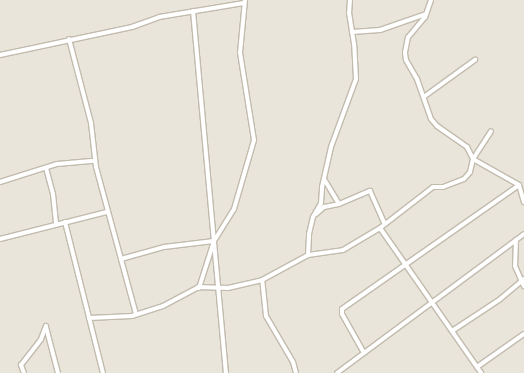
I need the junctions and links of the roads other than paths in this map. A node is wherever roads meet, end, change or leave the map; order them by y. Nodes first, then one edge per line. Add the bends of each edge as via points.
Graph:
1 (350, 0) edge
2 (431, 0) edge
3 (245, 1) edge
4 (192, 11) junction
5 (426, 14) junction
6 (352, 32) junction
7 (69, 39) junction
8 (0, 55) edge
9 (475, 60) dead end
10 (425, 96) junction
11 (491, 131) dead end
12 (473, 159) junction
13 (94, 161) dead end
14 (480, 163) junction
15 (472, 166) junction
16 (46, 168) junction
17 (324, 179) junction
18 (0, 182) edge
19 (518, 185) junction
20 (524, 202) edge
21 (339, 204) junction
22 (107, 212) junction
23 (312, 217) junction
24 (66, 222) junction
25 (56, 224) junction
26 (385, 224) junction
27 (380, 228) junction
28 (524, 234) edge
29 (0, 239) edge
30 (215, 240) junction
31 (516, 240) junction
32 (308, 255) junction
33 (121, 259) junction
34 (405, 264) junction
35 (262, 280) junction
36 (522, 280) edge
37 (524, 286) edge
38 (199, 288) junction
39 (219, 288) junction
40 (432, 302) junction
41 (136, 314) junction
42 (89, 318) junction
43 (452, 331) junction
44 (524, 334) edge
45 (364, 353) junction
46 (477, 367) junction
47 (24, 373) edge
48 (58, 373) edge
49 (103, 373) edge
50 (226, 373) edge
51 (296, 373) edge
52 (337, 373) edge
53 (481, 373) edge

1 - 6 street
2 - 5 street
3 - 4 street
3 - 30 street via 240,53 254,140 234,209
4 - 7 street
4 - 30 street
5 - 6 street via 380,30
5 - 10 street via 408,36 405,53 406,60
6 - 17 street via 356,79 331,147
7 - 8 street
7 - 22 street via 90,119 96,167
9 - 10 street
10 - 12 street via 431,119 467,147
11 - 12 street
12 - 14 street
12 - 15 street
13 - 16 street via 57,164
14 - 15 street
14 - 19 street
15 - 26 street via 464,179 443,187 432,187
16 - 18 street
16 - 25 street via 54,198
17 - 21 street
17 - 23 street via 321,202
19 - 20 street
19 - 34 street
21 - 23 street via 324,207
21 - 26 street via 370,192
22 - 24 street
22 - 33 street
23 - 32 street
24 - 25 street
24 - 42 street
25 - 29 street
26 - 27 street
27 - 32 street via 343,250
27 - 34 street
28 - 31 street
30 - 33 street via 164,247
30 - 38 street
30 - 39 street
31 - 36 street via 515,266
31 - 40 street
32 - 35 street
33 - 41 street
34 - 40 street
34 - 45 street via 342,310
35 - 39 street
35 - 51 street via 266,316 293,362
36 - 37 street
36 - 43 street via 499,300
38 - 39 street
38 - 41 street via 163,306
39 - 50 street
40 - 43 street
40 - 45 street
41 - 42 street
42 - 49 street
43 - 46 street
44 - 46 street
45 - 52 street
46 - 53 street
47 - 48 street via 21,365 41,339 46,326

